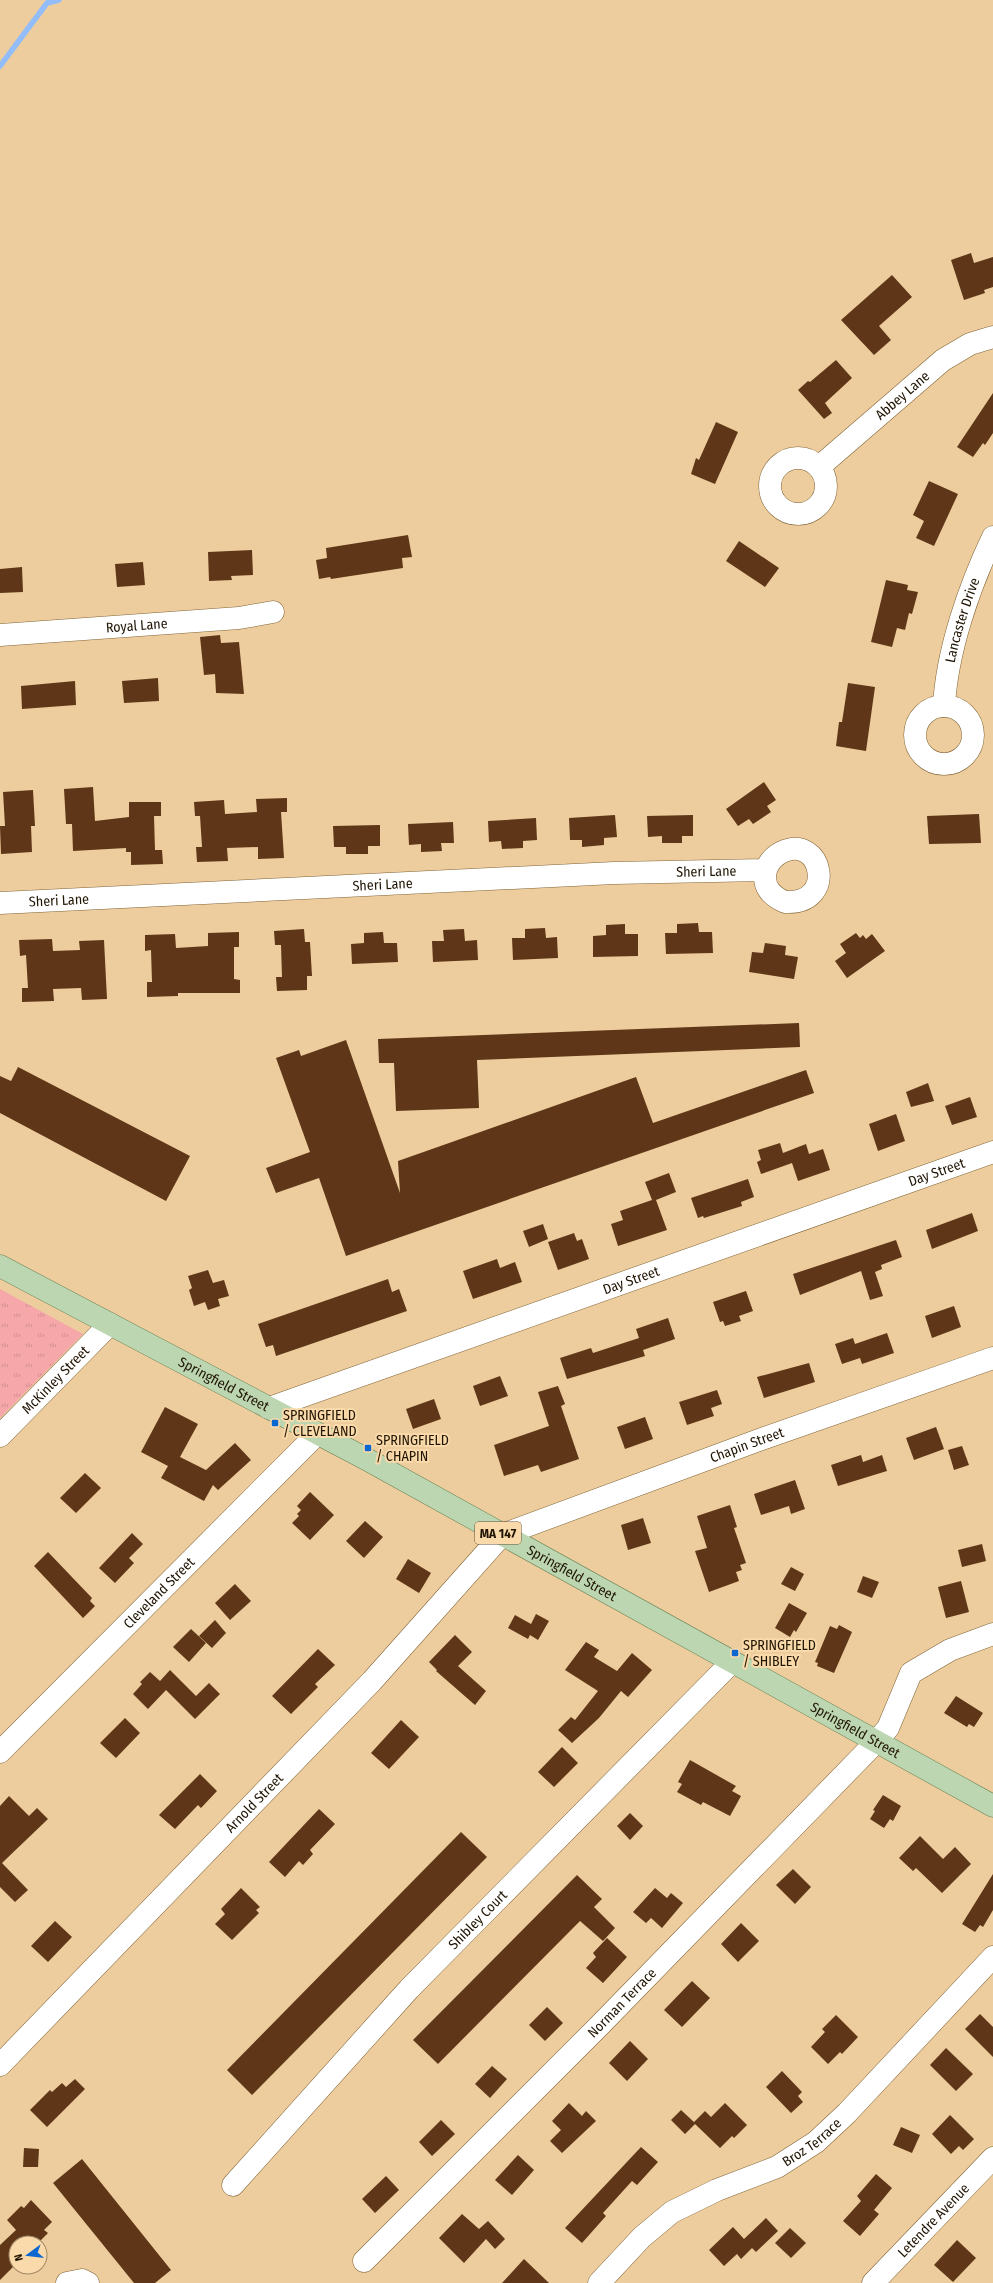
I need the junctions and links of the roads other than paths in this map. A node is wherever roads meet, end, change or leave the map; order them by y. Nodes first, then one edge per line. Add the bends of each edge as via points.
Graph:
1 (993, 337) edge
2 (819, 467) dead end
3 (993, 537) edge
4 (272, 612) dead end
5 (0, 635) edge
6 (944, 706) dead end
7 (766, 870) dead end
8 (0, 903) edge
9 (993, 1152) edge
10 (0, 1266) edge
11 (110, 1324) junction
12 (993, 1358) edge
13 (270, 1408) junction
14 (317, 1434) junction
15 (0, 1436) edge
16 (502, 1535) junction
17 (993, 1634) edge
18 (732, 1662) junction
19 (876, 1742) junction
20 (0, 1752) edge
21 (993, 1806) edge
22 (993, 1957) edge
23 (0, 2065) edge
24 (993, 2158) edge
25 (233, 2185) dead end
26 (364, 2261) dead end
27 (67, 2283) edge
28 (88, 2283) edge
29 (598, 2283) edge
30 (873, 2283) edge

1 - 2 street, Abbey Lane via 970,344 943,360
3 - 6 street, Lancaster Drive via 984,555 958,632
4 - 5 street, Royal Lane via 239,618
7 - 8 street, Sheri Lane via 614,873
9 - 13 street, Day Street
10 - 11 main road, Springfield Street / MA 147
11 - 13 main road, Springfield Street / MA 147
11 - 15 street, McKinley Street
12 - 16 street, Chapin Street via 759,1440
13 - 14 main road, Springfield Street / MA 147
14 - 16 main road, Springfield Street / MA 147
14 - 20 street, Cleveland Street
16 - 18 main road, Springfield Street / MA 147
16 - 23 street, Arnold Street via 367,1686
17 - 19 street, Norman Terrace via 950,1650 911,1673 888,1728
18 - 19 main road, Springfield Street / MA 147
18 - 25 street, Shibley Court via 410,1988
19 - 21 main road, Springfield Street / MA 147
19 - 26 street, Norman Terrace via 595,2030
22 - 29 street, Broz Terrace via 847,2113 816,2142 777,2167 716,2190 672,2212 642,2237
24 - 30 street, Letendre Avenue
27 - 28 street via 82,2280

